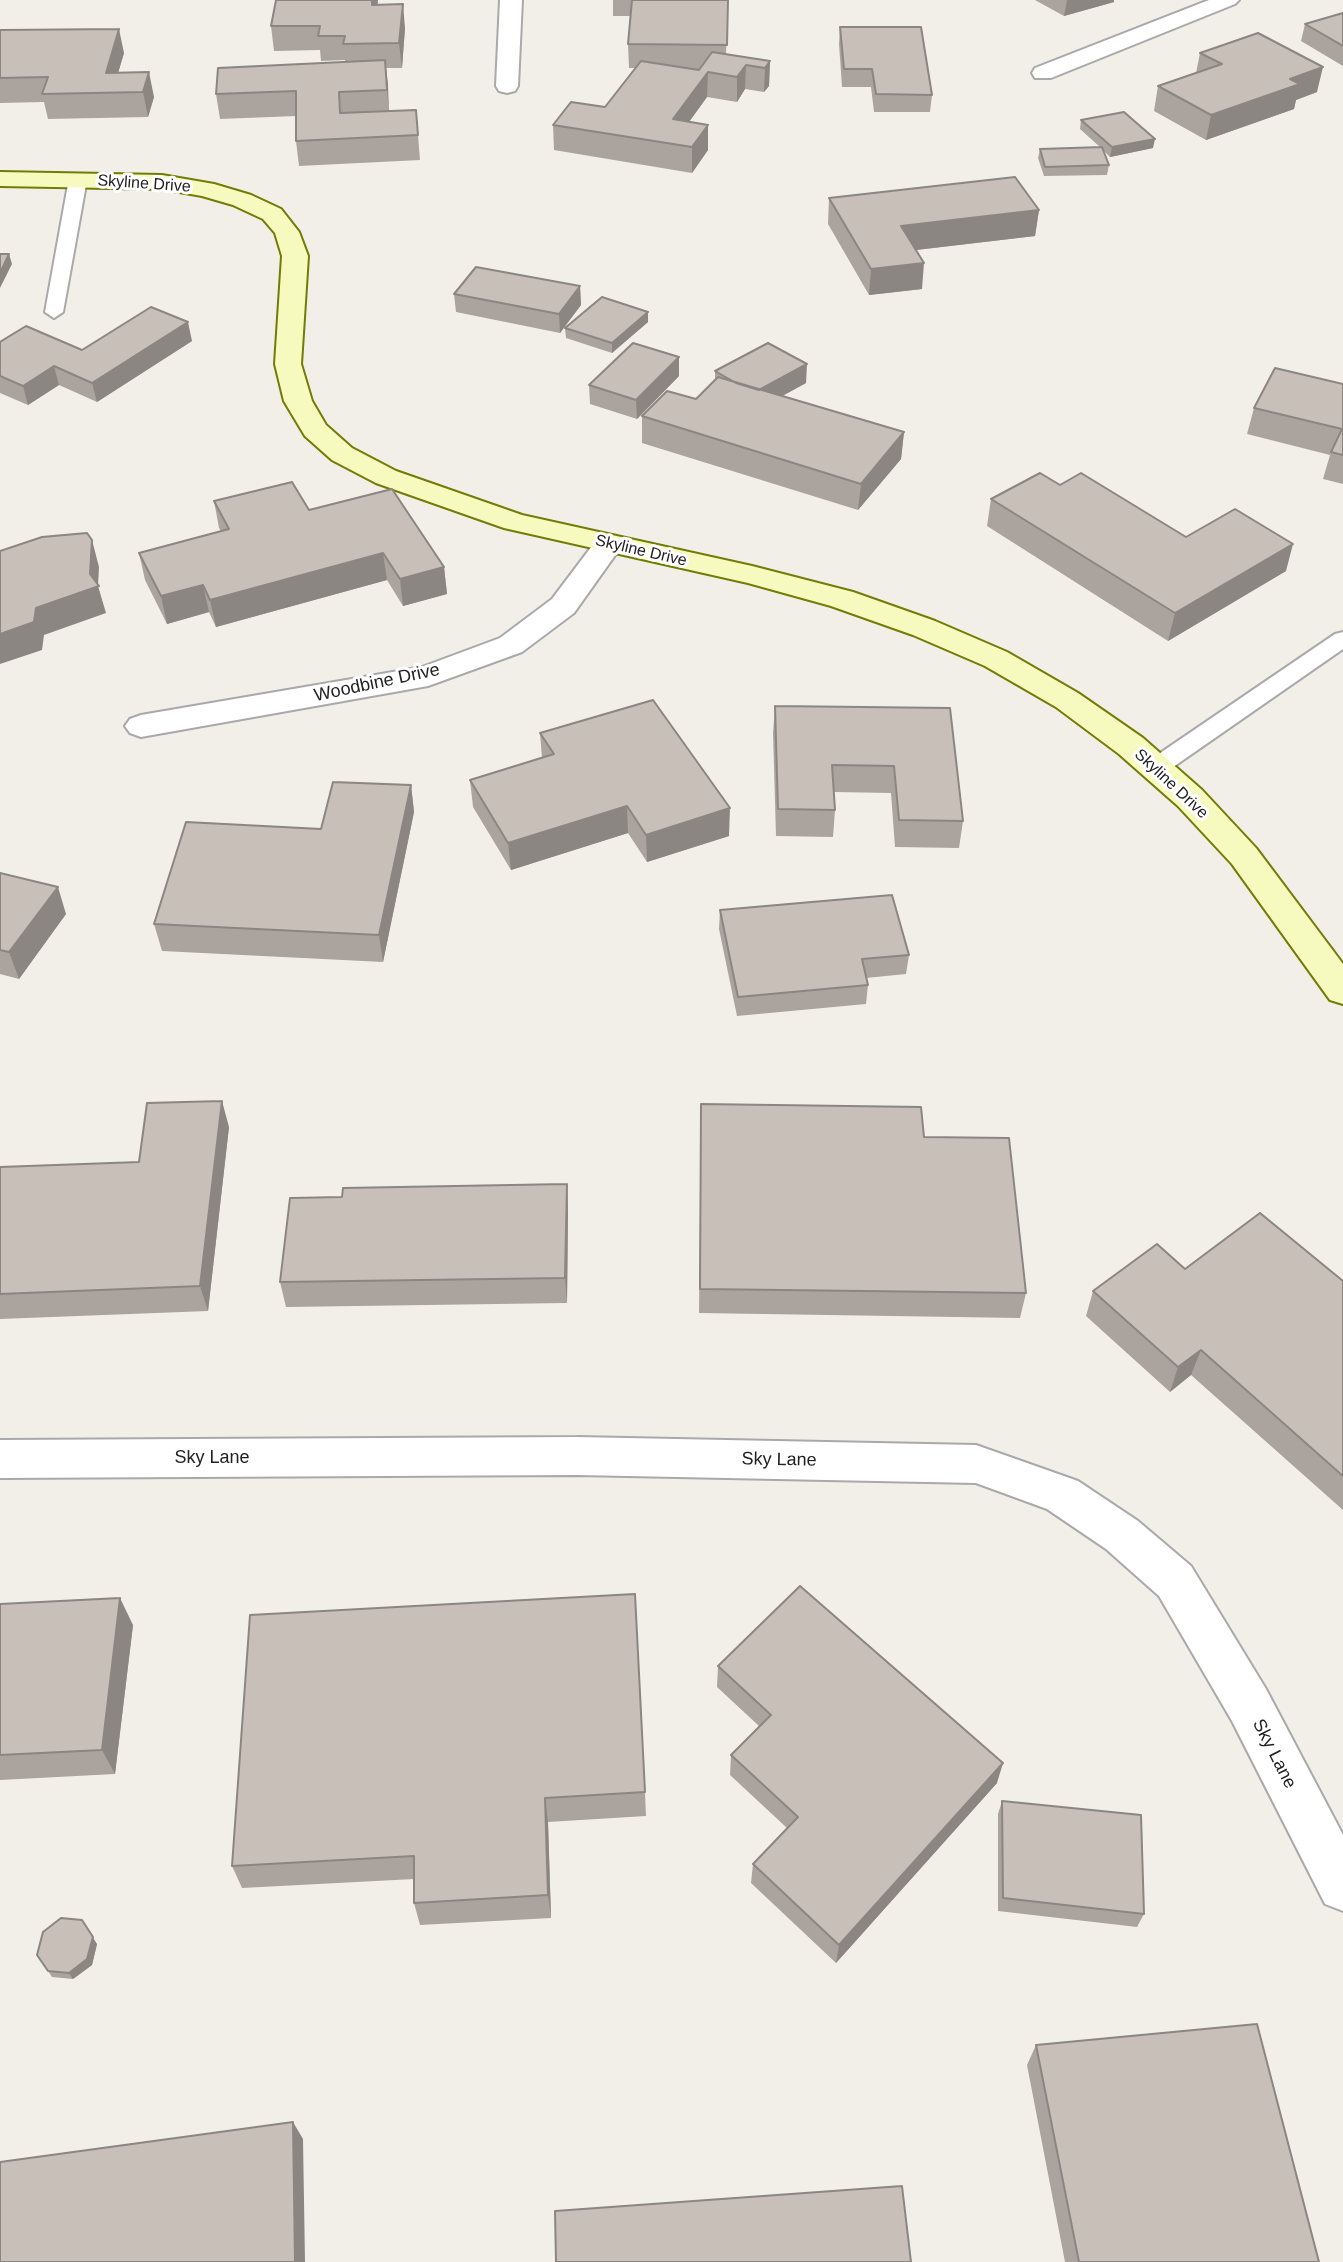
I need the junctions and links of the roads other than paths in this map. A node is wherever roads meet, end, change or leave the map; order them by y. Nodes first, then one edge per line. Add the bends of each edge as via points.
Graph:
1 (511, 0) edge
2 (1228, 0) edge
3 (1043, 73) dead end
4 (507, 86) dead end
5 (0, 179) edge
6 (78, 180) junction
7 (54, 312) dead end
8 (608, 544) junction
9 (1343, 639) edge
10 (141, 726) dead end
11 (1155, 768) junction
12 (1343, 991) edge
13 (0, 1459) edge
14 (1343, 1886) edge

1 - 4 street
2 - 3 street
5 - 6 street, Skyline Drive
6 - 7 lane
6 - 8 street, Skyline Drive via 205,188 272,214 287,232 295,256 288,364 298,401 315,430 342,454 386,477 514,522
8 - 10 street, Woodbine Drive via 563,606 511,645 428,676
8 - 11 street, Skyline Drive via 752,575 842,599 924,628 996,659 1067,700
9 - 11 lane
11 - 12 street, Skyline Drive via 1244,856
13 - 14 street, Sky Lane via 577,1456 976,1464 1062,1495 1122,1535 1174,1581 1249,1705

